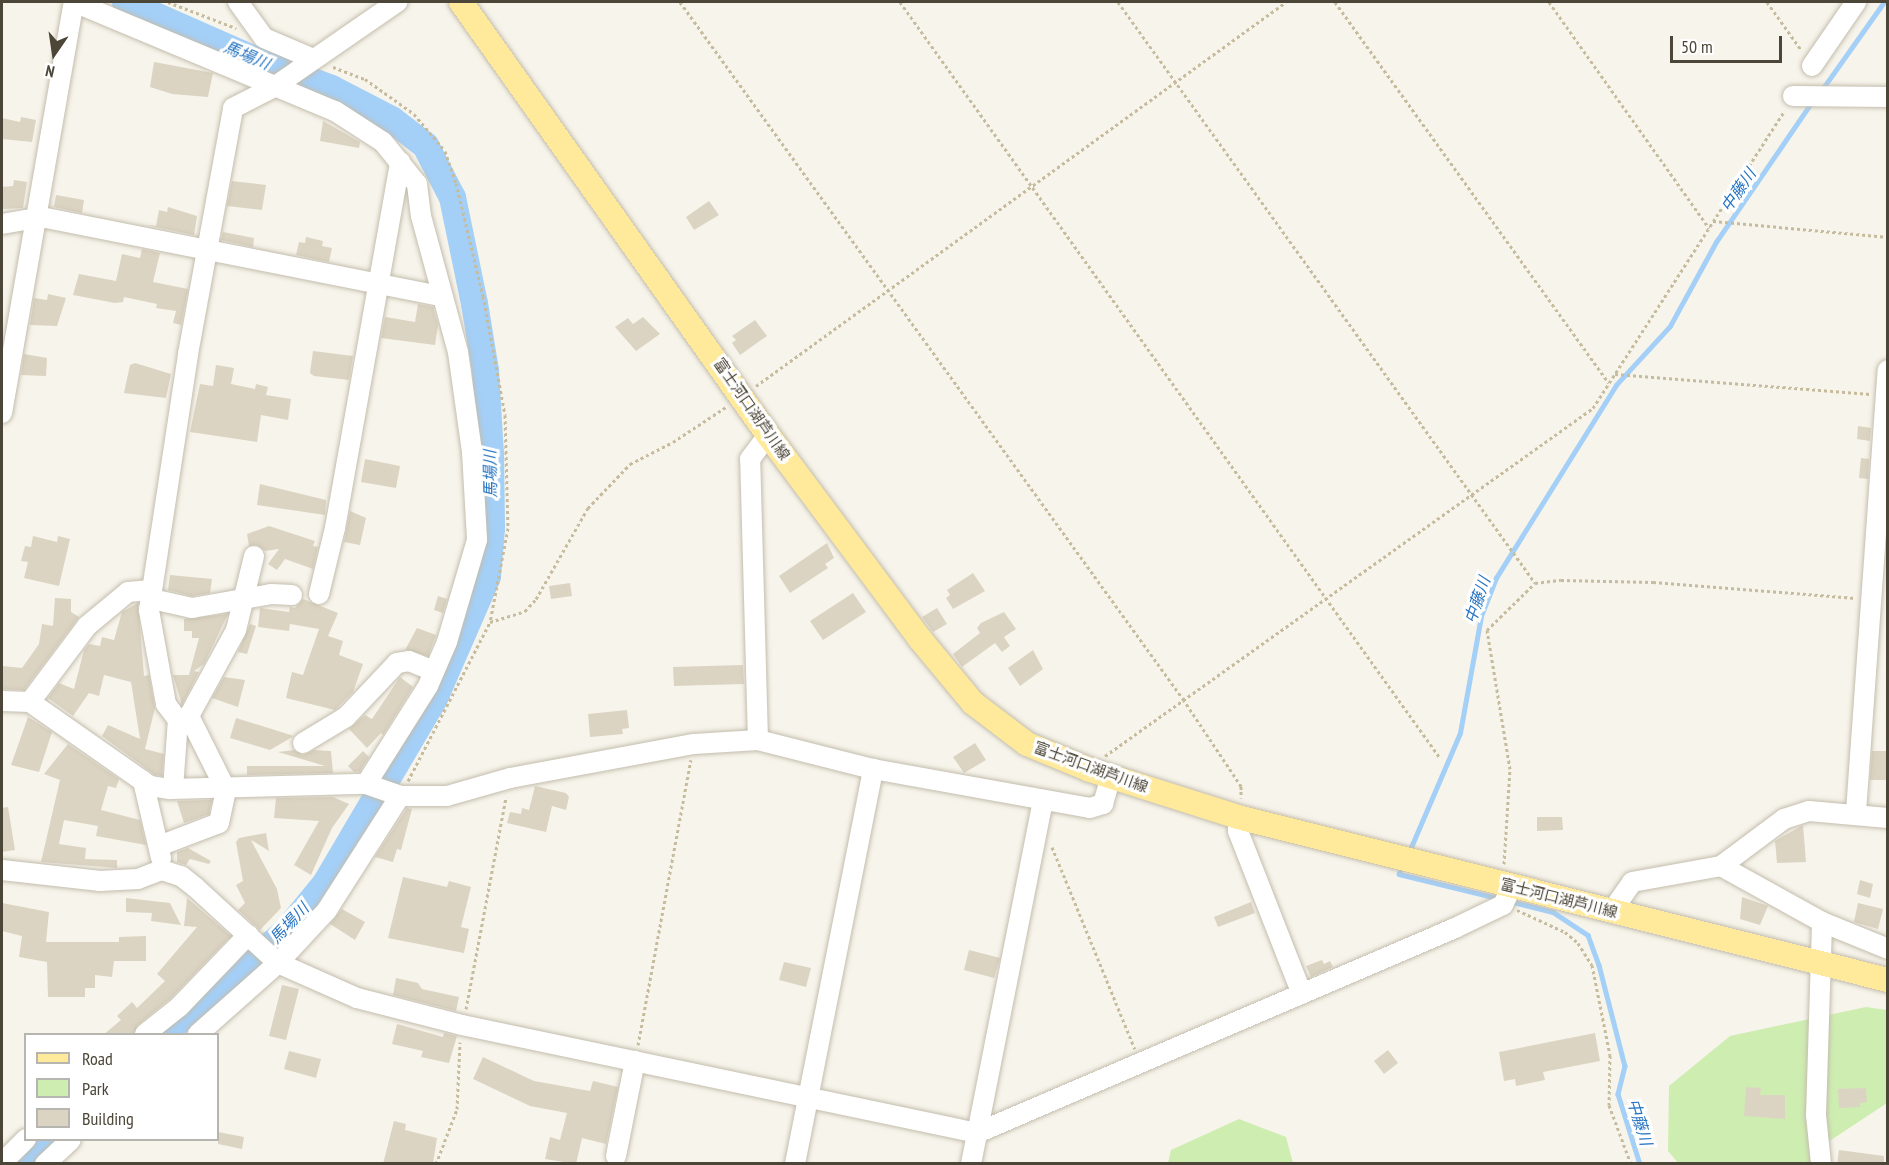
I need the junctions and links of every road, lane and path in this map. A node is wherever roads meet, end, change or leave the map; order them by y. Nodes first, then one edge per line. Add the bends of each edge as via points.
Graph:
1 (74, 2) edge
2 (168, 2) edge
3 (238, 2) edge
4 (397, 2) edge
5 (461, 2) edge
6 (680, 2) edge
7 (900, 2) edge
8 (1118, 2) edge
9 (1286, 2) edge
10 (1335, 2) edge
11 (1549, 2) edge
12 (1767, 2) edge
13 (1856, 2) edge
14 (264, 38) junction
15 (311, 58) junction
16 (1812, 66) joint
17 (1176, 82) junction
18 (274, 87) junction
19 (1793, 96) joint
20 (1887, 98) edge
21 (400, 162) junction
22 (1032, 185) junction
23 (35, 220) junction
24 (1713, 221) junction
25 (2, 224) edge
26 (1709, 228) junction
27 (1887, 237) edge
28 (206, 252) junction
29 (376, 285) junction
30 (888, 290) junction
31 (441, 296) junction
32 (1887, 370) edge
33 (1615, 374) junction
34 (1609, 383) junction
35 (1886, 395) junction
36 (742, 396) junction
37 (2, 413) edge
38 (768, 435) junction
39 (1884, 463) edge
40 (1471, 496) junction
41 (254, 556) dead end
42 (1535, 583) junction
43 (152, 594) junction
44 (319, 594) dead end
45 (292, 596) dead end
46 (1328, 597) junction
47 (1871, 599) junction
48 (244, 601) junction
49 (434, 671) junction
50 (1183, 699) junction
51 (2, 701) edge
52 (30, 702) junction
53 (184, 718) junction
54 (758, 740) junction
55 (303, 743) dead end
56 (694, 744) junction
57 (1440, 758) dead end
58 (873, 768) junction
59 (1101, 773) junction
60 (510, 778) junction
61 (143, 781) junction
62 (366, 784) junction
63 (173, 789) junction
64 (226, 790) junction
65 (397, 795) junction
66 (1043, 802) junction
67 (1856, 812) junction
68 (1238, 817) junction
69 (1887, 818) edge
70 (1051, 844) dead end
71 (159, 846) junction
72 (1721, 866) junction
73 (2, 870) edge
74 (162, 870) junction
75 (1506, 891) junction
76 (1612, 911) junction
77 (1822, 922) junction
78 (248, 935) junction
79 (1887, 949) edge
80 (278, 963) junction
81 (1820, 965) junction
82 (1887, 980) edge
83 (1302, 994) junction
84 (462, 1025) junction
85 (147, 1033) edge
86 (200, 1033) edge
87 (635, 1061) junction
88 (1140, 1064) junction
89 (809, 1097) junction
90 (977, 1133) junction
91 (24, 1141) edge
92 (69, 1141) edge
93 (616, 1155) dead end
94 (2, 1163) edge
95 (45, 1164) edge
96 (436, 1164) edge
97 (795, 1164) edge
98 (971, 1164) edge
99 (1631, 1164) edge
100 (1821, 1164) edge

1 - 18 street
1 - 23 street
2 - 14 path
3 - 14 street
4 - 15 street
5 - 36 main road, 富士河口湖芦川線
6 - 30 path
7 - 22 path
8 - 17 path
9 - 17 path
10 - 34 path
11 - 26 path
12 - 16 path
13 - 16 street
14 - 15 street
15 - 18 street
17 - 22 path
17 - 40 path
18 - 21 street via 300,93 335,111 383,142
18 - 28 street via 233,108
19 - 20 street
19 - 24 path
21 - 29 street
21 - 31 street via 417,184
22 - 30 path
22 - 46 path
23 - 25 street
23 - 28 street via 41,217
23 - 37 street
24 - 26 path
24 - 27 path
26 - 33 path
28 - 29 street
28 - 43 street
29 - 31 street
29 - 44 street via 335,528
30 - 36 path
30 - 50 path
31 - 49 street via 458,352 478,525 475,557
32 - 35 street
33 - 34 path
33 - 35 path
34 - 40 path via 1593,408
35 - 39 street
36 - 38 main road, 富士河口湖芦川線
36 - 65 path via 673,442 630,464 588,508 536,599 525,611 490,622
38 - 54 street via 750,459
38 - 59 main road, 富士河口湖芦川線 via 920,639 973,703 1027,744
39 - 47 street
40 - 42 path
40 - 46 path
41 - 48 street
42 - 47 path via 1653,582
42 - 75 path via 1487,630 1510,769
43 - 48 street via 192,608
43 - 52 street via 128,592 87,626
43 - 53 street via 152,634 166,704
45 - 48 street via 272,594
46 - 50 path
46 - 57 path
47 - 67 street
48 - 53 street via 236,630
49 - 55 street via 409,661 397,663 346,717
49 - 62 street via 403,730
50 - 59 path via 1120,742
50 - 68 path via 1241,786
51 - 52 street
52 - 61 street via 96,752
53 - 63 street
53 - 64 street
54 - 56 street
54 - 58 street
56 - 60 street
56 - 87 path
58 - 66 street
58 - 89 street
59 - 66 street via 1103,804 1090,808
59 - 68 main road, 富士河口湖芦川線
60 - 65 street via 447,796
60 - 84 path
61 - 63 street via 150,786
61 - 71 street
62 - 64 street
62 - 65 street
63 - 64 street
64 - 71 street via 219,823
65 - 80 street via 327,910
66 - 90 street
67 - 69 street
67 - 72 street via 1809,811 1784,819
68 - 75 main road, 富士河口湖芦川線
68 - 83 street via 1238,831
70 - 88 path
71 - 74 street
72 - 76 street via 1632,882
72 - 77 street
73 - 74 street via 100,881 138,879
74 - 78 street via 181,876
75 - 76 main road, 富士河口湖芦川線
75 - 83 street
75 - 99 path via 1578,943 1592,965 1610,1055 1609,1105
76 - 81 main road, 富士河口湖芦川線
77 - 79 street
77 - 81 street
78 - 80 street
78 - 85 street via 179,1007
80 - 84 street via 357,998
80 - 86 street
81 - 82 main road, 富士河口湖芦川線
81 - 100 street via 1816,1115
83 - 88 street
84 - 87 street
84 - 96 path via 457,1109
87 - 89 street
87 - 93 street
88 - 90 street
89 - 90 street
89 - 97 street
90 - 98 street
91 - 94 street
92 - 95 street

